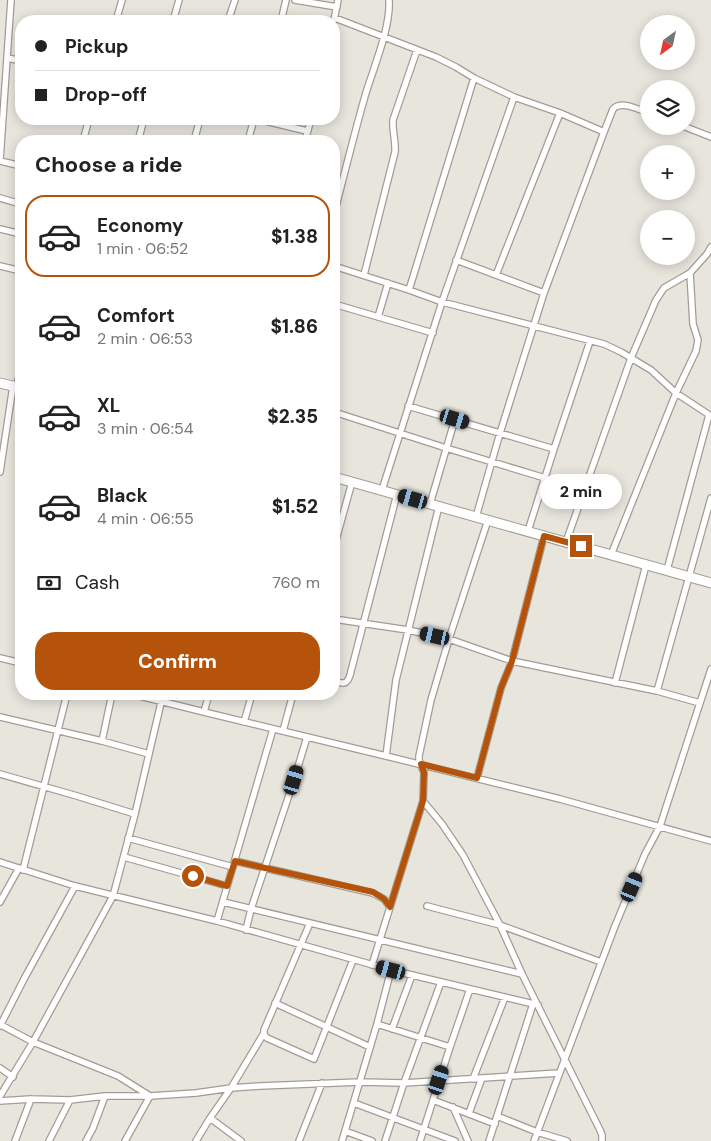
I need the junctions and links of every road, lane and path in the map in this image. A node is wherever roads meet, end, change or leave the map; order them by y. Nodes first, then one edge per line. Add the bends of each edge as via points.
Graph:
1 (11, 0) edge
2 (122, 0) edge
3 (178, 0) edge
4 (235, 0) edge
5 (286, 0) edge
6 (295, 0) edge
7 (338, 0) edge
8 (389, 0) edge
9 (336, 7) junction
10 (118, 15) edge
11 (174, 15) edge
12 (230, 15) edge
13 (282, 15) edge
14 (335, 15) edge
15 (340, 22) edge
16 (383, 37) junction
17 (417, 50) junction
18 (8, 58) junction
19 (15, 60) edge
20 (474, 78) junction
21 (514, 97) junction
22 (2, 98) edge
23 (640, 110) edge
24 (560, 113) junction
25 (282, 125) edge
26 (309, 125) edge
27 (307, 131) junction
28 (695, 131) edge
29 (604, 132) junction
30 (306, 135) edge
31 (711, 137) edge
32 (0, 161) edge
33 (15, 165) edge
34 (340, 191) edge
35 (0, 198) edge
36 (15, 202) edge
37 (0, 229) edge
38 (15, 233) edge
39 (711, 247) edge
40 (456, 260) junction
41 (0, 266) edge
42 (340, 268) edge
43 (15, 270) edge
44 (690, 273) junction
45 (364, 275) junction
46 (496, 275) junction
47 (388, 283) junction
48 (409, 290) junction
49 (544, 293) junction
50 (442, 302) junction
51 (340, 306) edge
52 (378, 317) junction
53 (534, 326) junction
54 (432, 332) junction
55 (590, 341) junction
56 (631, 358) junction
57 (0, 383) edge
58 (15, 387) edge
59 (676, 394) junction
60 (15, 397) edge
61 (408, 406) junction
62 (340, 414) edge
63 (710, 415) edge
64 (455, 419) junction
65 (400, 433) junction
66 (500, 433) junction
67 (446, 448) junction
68 (554, 450) junction
69 (491, 462) junction
70 (0, 472) edge
71 (340, 478) edge
72 (545, 478) junction
73 (352, 482) junction
74 (382, 490) junction
75 (397, 494) junction
76 (711, 498) edge
77 (435, 505) junction
78 (476, 517) junction
79 (488, 520) junction
80 (708, 521) edge
81 (340, 525) edge
82 (528, 531) junction
83 (544, 536) junction
84 (566, 542) junction
85 (611, 555) junction
86 (646, 565) junction
87 (667, 570) junction
88 (688, 577) junction
89 (711, 583) edge
90 (340, 620) edge
91 (363, 623) junction
92 (408, 630) junction
93 (448, 639) junction
94 (0, 658) edge
95 (512, 661) junction
96 (15, 662) edge
97 (711, 669) edge
98 (615, 682) junction
99 (340, 683) edge
100 (657, 691) junction
101 (66, 700) edge
102 (111, 700) edge
103 (161, 700) joint
104 (207, 700) edge
105 (250, 700) edge
106 (291, 700) edge
107 (700, 703) junction
108 (204, 712) junction
109 (0, 718) edge
110 (244, 722) junction
111 (273, 730) junction
112 (58, 731) junction
113 (283, 731) junction
114 (307, 737) junction
115 (102, 741) junction
116 (149, 754) junction
117 (386, 756) junction
118 (421, 764) junction
119 (0, 774) edge
120 (477, 778) junction
121 (43, 786) junction
122 (423, 801) junction
123 (135, 814) junction
124 (660, 826) junction
125 (128, 838) junction
126 (711, 841) edge
127 (124, 857) junction
128 (0, 862) edge
129 (234, 864) junction
130 (265, 868) junction
131 (21, 869) junction
132 (75, 886) junction
133 (227, 886) junction
134 (114, 896) junction
135 (0, 902) edge
136 (223, 902) junction
137 (426, 906) dead end
138 (390, 907) junction
139 (251, 909) junction
140 (217, 921) junction
141 (310, 923) junction
142 (500, 925) junction
143 (246, 930) junction
144 (380, 940) junction
145 (300, 945) junction
146 (353, 960) junction
147 (601, 962) junction
148 (372, 965) junction
149 (391, 970) junction
150 (522, 974) junction
151 (412, 975) junction
152 (441, 982) junction
153 (470, 989) junction
154 (504, 997) junction
155 (275, 1003) junction
156 (536, 1005) junction
157 (377, 1024) junction
158 (0, 1026) edge
159 (327, 1027) junction
160 (392, 1029) junction
161 (264, 1033) junction
162 (420, 1038) junction
163 (33, 1042) junction
164 (370, 1047) junction
165 (450, 1047) junction
166 (565, 1058) junction
167 (0, 1068) edge
168 (559, 1073) junction
169 (510, 1076) junction
170 (13, 1077) junction
171 (473, 1078) junction
172 (482, 1078) junction
173 (439, 1080) junction
174 (360, 1082) junction
175 (404, 1083) junction
176 (322, 1084) junction
177 (231, 1088) junction
178 (0, 1096) edge
179 (105, 1096) junction
180 (150, 1096) junction
181 (31, 1099) junction
182 (70, 1100) junction
183 (433, 1100) junction
184 (0, 1101) edge
185 (354, 1103) junction
186 (453, 1107) junction
187 (469, 1113) junction
188 (497, 1116) junction
189 (393, 1117) junction
190 (210, 1118) junction
191 (495, 1124) junction
192 (424, 1129) junction
193 (345, 1131) junction
194 (537, 1132) junction
195 (14, 1141) edge
196 (49, 1141) edge
197 (86, 1141) edge
198 (125, 1141) edge
199 (196, 1141) edge
200 (241, 1141) edge
201 (299, 1141) edge
202 (342, 1141) edge
203 (372, 1141) edge
204 (385, 1141) edge
205 (420, 1141) edge
206 (454, 1141) edge
207 (468, 1141) edge
208 (489, 1141) edge
209 (534, 1141) edge
210 (567, 1141) edge
211 (602, 1141) edge

1 - 18 street
2 - 10 street
3 - 11 street
4 - 12 street
5 - 13 street
6 - 9 street
7 - 9 street
8 - 16 street
9 - 14 street
15 - 16 street
16 - 17 street
16 - 34 street
17 - 20 street
17 - 45 street via 393,120 395,152
18 - 19 street
18 - 22 street
20 - 21 street
20 - 48 street
21 - 24 street
21 - 40 street
22 - 32 street
23 - 29 street via 616,106
24 - 29 street
24 - 46 street
25 - 27 street
26 - 27 street
27 - 30 street
28 - 31 street
29 - 49 street
32 - 33 street
35 - 36 street
37 - 38 street
39 - 44 street
40 - 46 street
40 - 50 street
41 - 43 street
42 - 45 street
44 - 56 street via 664,288
44 - 59 street via 693,324 698,345
45 - 47 street
46 - 49 street
47 - 48 street
47 - 52 street
48 - 50 street
49 - 53 street
50 - 53 street
50 - 54 street
51 - 52 street
52 - 54 street
53 - 55 street
53 - 66 street
54 - 61 street
55 - 56 street
55 - 68 street
56 - 59 street
56 - 84 street
57 - 58 main road
59 - 63 street
59 - 85 street
60 - 70 street
61 - 64 street
61 - 65 street
62 - 65 street
63 - 87 street
64 - 66 street
64 - 67 street
65 - 67 street
65 - 74 street
66 - 68 street
66 - 69 street
67 - 69 street
67 - 77 street
68 - 72 street
69 - 72 street
69 - 78 street
71 - 73 main road
72 - 82 street
73 - 74 main road
73 - 81 street
74 - 75 main road
75 - 77 main road
75 - 91 street
76 - 80 street
77 - 78 main road
77 - 92 street
78 - 79 main road
79 - 82 main road
79 - 93 street
80 - 88 street
82 - 83 main road
83 - 84 main road
83 - 95 street
84 - 85 main road
85 - 86 main road
86 - 87 main road
86 - 98 street
87 - 88 main road
88 - 89 main road
88 - 100 street
90 - 91 street
91 - 92 street
91 - 99 street via 348,680
92 - 93 street
92 - 117 street via 396,680
93 - 95 street
93 - 118 street via 431,700 419,756
94 - 96 street
95 - 98 street
95 - 120 street via 501,688
97 - 107 street
98 - 100 street
100 - 107 street
101 - 112 street
102 - 115 street
103 - 108 street
103 - 116 street
104 - 108 street
105 - 110 street
106 - 113 street
107 - 124 street
108 - 110 street
109 - 112 street
110 - 111 street
111 - 113 street
111 - 129 street
112 - 115 street
112 - 121 street
113 - 114 street
114 - 117 street
114 - 130 street
115 - 116 street
116 - 123 street
117 - 118 street
118 - 120 street
118 - 122 street via 424,773
119 - 121 street
120 - 124 street
121 - 123 street
121 - 131 street
122 - 138 street
122 - 142 street via 463,855
123 - 125 street
124 - 126 street
124 - 147 street
125 - 127 street
125 - 129 street
127 - 133 street
127 - 134 street
128 - 131 street
129 - 130 street
129 - 133 street
130 - 138 street via 373,892
130 - 139 street
131 - 132 street
131 - 135 street
132 - 134 street
132 - 158 street
133 - 136 street
134 - 140 street
134 - 163 street
136 - 139 street
136 - 140 street
137 - 142 street
138 - 144 street
139 - 141 street
139 - 143 street
140 - 143 street
141 - 144 street
141 - 145 street
142 - 147 street
142 - 150 street
143 - 145 street
144 - 148 street
144 - 150 street
145 - 146 street
145 - 155 street
146 - 148 street
146 - 159 street
147 - 166 street
148 - 149 street
149 - 151 street
149 - 157 street
150 - 156 street
151 - 152 street
151 - 160 street
152 - 153 street
152 - 162 street
153 - 154 street
153 - 165 street
154 - 156 street
154 - 171 street
155 - 159 street
155 - 161 street
156 - 166 street
156 - 169 street
157 - 160 street
157 - 164 street
158 - 163 street
159 - 161 street via 314,1059 267,1038
159 - 164 street
160 - 162 street
161 - 177 street
162 - 165 street
162 - 175 street
163 - 170 street
163 - 180 street via 118,1076
164 - 174 street
165 - 173 street
166 - 168 street
166 - 211 street via 600,1130
167 - 170 street
168 - 169 street
168 - 194 street
169 - 172 street
169 - 188 street
170 - 178 street
171 - 172 street
171 - 173 street
172 - 187 street
173 - 175 street
173 - 183 street
174 - 175 street
174 - 176 street
174 - 185 street
175 - 189 street
176 - 177 street
176 - 201 street
177 - 180 street
177 - 190 street
179 - 180 street
179 - 182 street
179 - 197 street
180 - 198 street
181 - 182 street
181 - 184 street
181 - 195 street
182 - 196 street
183 - 186 street
183 - 192 street
185 - 189 street
185 - 193 street
186 - 187 street
186 - 207 street
187 - 191 street
188 - 191 street
188 - 194 street
189 - 192 street
189 - 204 street
190 - 199 street
190 - 200 street
191 - 208 street
192 - 205 street
192 - 206 street
193 - 202 street
193 - 203 street
194 - 209 street
194 - 210 street

